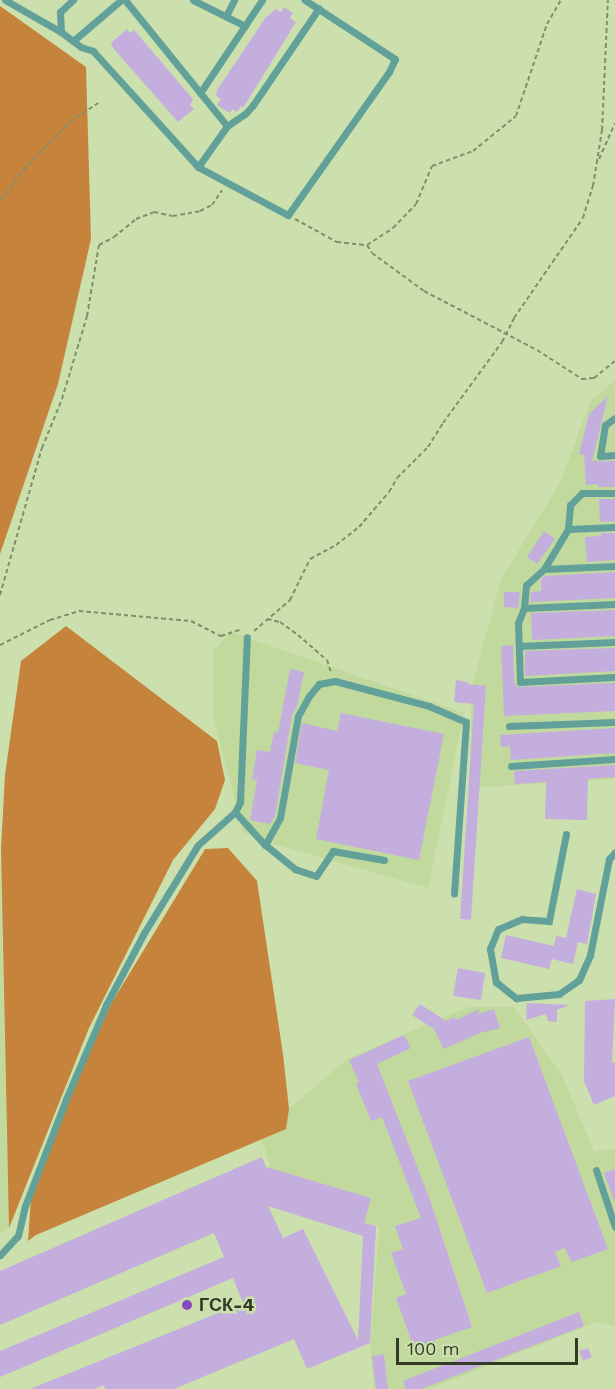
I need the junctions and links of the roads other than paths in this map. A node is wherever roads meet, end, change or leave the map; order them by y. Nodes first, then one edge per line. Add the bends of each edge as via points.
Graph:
1 (5, 0) edge
2 (73, 0) edge
3 (123, 0) edge
4 (193, 0) edge
5 (234, 0) edge
6 (262, 0) edge
7 (306, 0) edge
8 (320, 8) junction
9 (226, 16) junction
10 (245, 26) junction
11 (61, 32) junction
12 (73, 41) junction
13 (200, 93) junction
14 (227, 126) junction
15 (198, 167) junction
16 (615, 418) edge
17 (615, 455) edge
18 (615, 493) edge
19 (615, 527) edge
20 (568, 529) junction
21 (615, 566) edge
22 (544, 569) junction
23 (615, 604) edge
24 (524, 608) junction
25 (247, 637) road end
26 (615, 642) edge
27 (519, 646) junction
28 (615, 677) edge
29 (615, 722) edge
30 (509, 726) dead end
31 (615, 759) edge
32 (511, 766) dead end
33 (234, 812) junction
34 (566, 834) dead end
35 (265, 845) junction
36 (615, 852) edge
37 (384, 860) dead end
38 (454, 894) dead end
39 (596, 1170) dead end
40 (615, 1227) edge
41 (0, 1255) edge

1 - 11 lane
2 - 11 lane via 60,12
3 - 12 lane
3 - 13 lane
4 - 9 lane
5 - 9 lane
6 - 10 lane
7 - 8 lane
8 - 14 lane via 253,105
8 - 15 lane via 393,56 394,62 288,215
9 - 10 lane
10 - 13 lane
11 - 12 lane
12 - 15 lane via 93,51
13 - 14 lane
14 - 15 lane
16 - 17 lane via 604,426 600,456
18 - 20 lane via 582,493 570,505
19 - 20 lane
20 - 22 lane
21 - 22 lane
22 - 24 lane via 526,585
23 - 24 lane
24 - 27 lane via 518,623
25 - 33 lane via 240,801
26 - 27 lane
27 - 28 lane via 520,682
29 - 30 lane
31 - 32 lane
33 - 35 lane
33 - 41 lane via 198,845 144,933 106,1005 66,1099 25,1206 18,1236
34 - 36 lane via 549,921 522,919 498,929 490,949 496,982 516,998 559,994 579,980 590,955 609,859
35 - 37 lane via 295,868 316,876 333,850
35 - 38 lane via 280,818 298,716 319,684 334,681 429,706 466,722
39 - 40 lane

